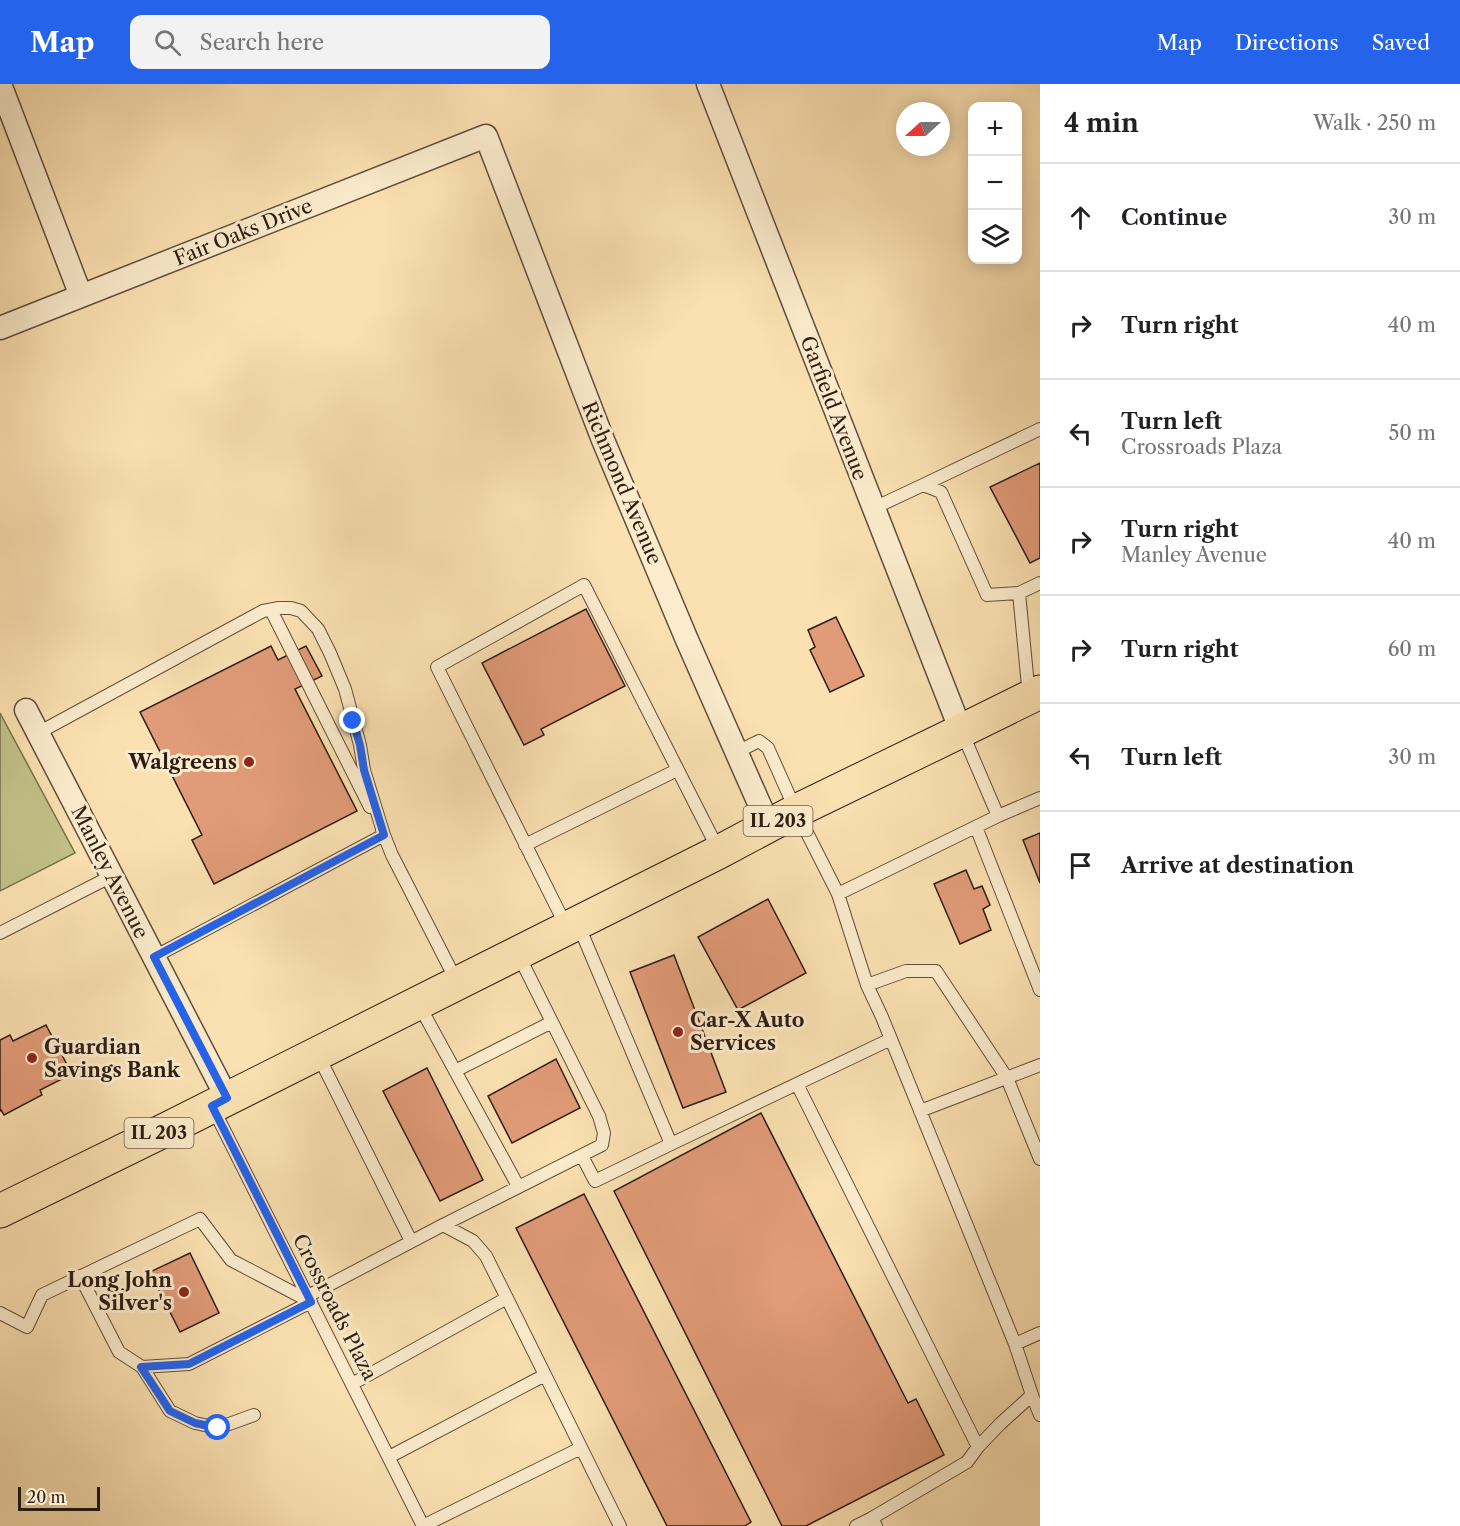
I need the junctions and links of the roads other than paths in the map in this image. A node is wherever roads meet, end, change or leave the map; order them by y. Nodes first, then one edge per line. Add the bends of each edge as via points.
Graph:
1 (0, 84) edge
2 (708, 84) edge
3 (486, 136) joint
4 (81, 296) junction
5 (0, 328) edge
6 (1040, 429) edge
7 (923, 485) junction
8 (874, 508) junction
9 (1040, 583) edge
10 (1019, 593) junction
11 (271, 610) junction
12 (1034, 694) edge
13 (26, 710) dead end
14 (961, 731) junction
15 (38, 733) junction
16 (737, 752) junction
17 (677, 770) junction
18 (1040, 798) edge
19 (998, 816) junction
20 (782, 818) junction
21 (976, 827) junction
22 (384, 835) junction
23 (525, 845) junction
24 (719, 852) junction
25 (112, 876) junction
26 (838, 894) junction
27 (572, 926) junction
28 (0, 933) edge
29 (518, 953) junction
30 (154, 957) junction
31 (458, 983) junction
32 (867, 985) junction
33 (1040, 990) edge
34 (418, 1003) junction
35 (552, 1022) junction
36 (891, 1039) junction
37 (317, 1053) junction
38 (1040, 1065) edge
39 (455, 1071) junction
40 (1007, 1078) junction
41 (797, 1084) junction
42 (220, 1102) junction
43 (921, 1111) junction
44 (671, 1144) junction
45 (582, 1156) junction
46 (1040, 1159) edge
47 (518, 1186) junction
48 (0, 1211) edge
49 (443, 1225) junction
50 (411, 1241) junction
51 (81, 1276) junction
52 (507, 1298) junction
53 (309, 1299) junction
54 (0, 1313) edge
55 (1040, 1334) edge
56 (1015, 1344) junction
57 (141, 1367) junction
58 (545, 1375) junction
59 (352, 1384) junction
60 (1032, 1395) junction
61 (254, 1414) dead end
62 (1040, 1415) edge
63 (978, 1447) junction
64 (581, 1448) junction
65 (388, 1457) junction
66 (874, 1522) edge
67 (423, 1526) edge
68 (620, 1526) edge
69 (856, 1526) edge

1 - 4 street
2 - 8 street, Garfield Avenue
3 - 4 street, Fair Oaks Drive
3 - 16 street, Richmond Avenue via 603,440
4 - 5 street, Fair Oaks Drive
6 - 7 lane
7 - 8 lane
7 - 10 lane via 941,492 987,595
8 - 14 street, Garfield Avenue
9 - 10 lane
10 - 12 lane
11 - 15 lane via 262,611
11 - 22 lane
11 - 22 lane via 302,611 318,629 345,689
12 - 14 main road, IL 203
13 - 15 street, Manley Avenue
14 - 19 lane
14 - 20 main road, IL 203
15 - 25 street, Manley Avenue
16 - 20 street, Richmond Avenue
16 - 20 lane via 759,741 768,748
17 - 23 lane
17 - 23 lane via 584,585 437,667
17 - 24 lane
18 - 19 lane
19 - 21 lane
20 - 24 main road, IL 203
20 - 26 lane
21 - 26 lane
21 - 33 lane
22 - 30 lane
22 - 31 lane
23 - 27 lane
24 - 27 main road, IL 203
25 - 28 lane
25 - 30 street, Manley Avenue
26 - 32 lane
27 - 29 main road, IL 203
27 - 44 lane
29 - 31 main road, IL 203
29 - 35 lane
30 - 42 street, Manley Avenue
31 - 34 main road, IL 203
32 - 36 lane
32 - 40 lane via 906,971 936,971
34 - 37 main road, IL 203
34 - 39 lane
35 - 39 lane
35 - 45 lane via 604,1133 602,1145
36 - 41 lane
36 - 43 lane
37 - 42 main road, IL 203
37 - 50 lane
38 - 40 lane
39 - 47 lane
40 - 43 lane
40 - 46 lane
41 - 44 lane
41 - 63 lane
42 - 48 main road, IL 203
42 - 53 lane, Crossroads Plaza
43 - 56 lane
44 - 45 lane via 596,1181
45 - 47 lane
47 - 49 lane
49 - 50 lane
49 - 52 lane via 473,1241 486,1256
50 - 53 lane
51 - 53 lane via 200,1219 231,1260
51 - 54 lane via 42,1295 27,1327
51 - 57 lane via 119,1352
52 - 58 lane
52 - 59 lane
53 - 57 lane via 189,1364
53 - 59 lane, Crossroads Plaza
55 - 56 lane
56 - 60 lane
57 - 61 lane via 170,1411 195,1423 218,1428
58 - 64 lane
58 - 65 lane
59 - 65 lane, Crossroads Plaza
60 - 62 lane
60 - 63 lane
63 - 66 lane via 967,1462
64 - 67 lane
64 - 68 lane
65 - 67 lane, Crossroads Plaza
66 - 69 lane

